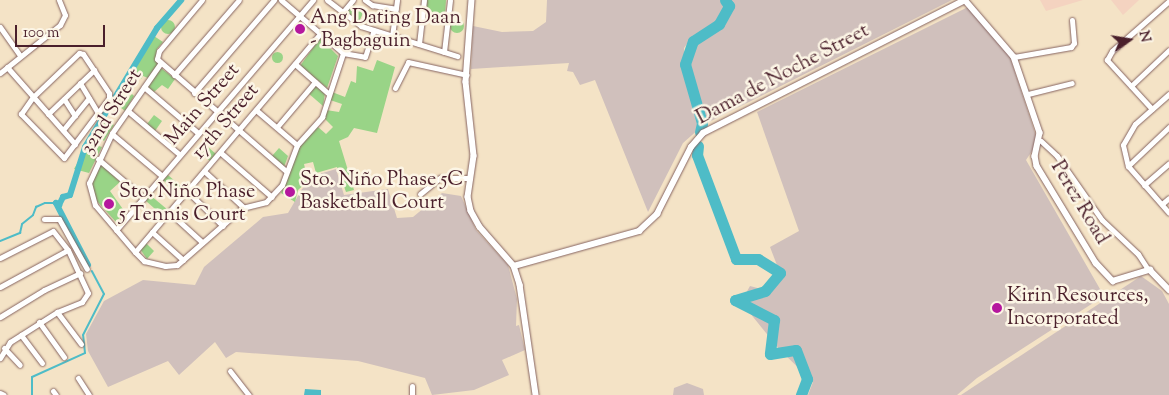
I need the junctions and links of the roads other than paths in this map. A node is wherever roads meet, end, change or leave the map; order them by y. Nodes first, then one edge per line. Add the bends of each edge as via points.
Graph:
1 (59, 0) edge
2 (202, 0) edge
3 (239, 0) edge
4 (274, 0) edge
5 (281, 0) edge
6 (313, 0) edge
7 (327, 0) edge
8 (354, 0) edge
9 (365, 0) edge
10 (397, 0) edge
11 (424, 0) edge
12 (450, 0) edge
13 (472, 0) edge
14 (966, 0) edge
15 (1169, 1) edge
16 (396, 8) junction
17 (342, 13) junction
18 (300, 16) junction
19 (1072, 20) dead end
20 (0, 27) edge
21 (374, 30) junction
22 (320, 34) junction
23 (392, 36) junction
24 (419, 44) junction
25 (1169, 50) edge
26 (444, 52) junction
27 (342, 53) junction
28 (20, 56) junction
29 (457, 56) dead end
30 (1014, 57) junction
31 (159, 62) junction
32 (295, 64) junction
33 (8, 67) junction
34 (94, 70) junction
35 (0, 73) edge
36 (174, 75) junction
37 (467, 75) junction
38 (315, 82) junction
39 (80, 83) junction
40 (1072, 83) dead end
41 (144, 86) junction
42 (1131, 86) junction
43 (396, 88) dead end
44 (194, 93) junction
45 (329, 94) junction
46 (1028, 94) junction
47 (1169, 94) edge
48 (34, 97) junction
49 (89, 98) junction
50 (64, 99) junction
51 (1152, 108) junction
52 (256, 110) junction
53 (128, 111) junction
54 (98, 113) junction
55 (48, 114) junction
56 (216, 114) junction
57 (75, 116) junction
58 (277, 127) junction
59 (1169, 127) edge
60 (63, 130) junction
61 (238, 132) junction
62 (112, 134) junction
63 (198, 134) junction
64 (1041, 141) junction
65 (75, 144) junction
66 (297, 146) junction
67 (221, 153) junction
68 (180, 155) junction
69 (98, 159) junction
70 (1169, 163) edge
71 (1128, 166) junction
72 (204, 171) junction
73 (286, 171) junction
74 (162, 176) junction
75 (470, 178) junction
76 (1144, 185) junction
77 (187, 191) junction
78 (420, 194) dead end
79 (272, 197) junction
80 (144, 198) junction
81 (1169, 198) edge
82 (1162, 204) junction
83 (243, 208) junction
84 (169, 212) junction
85 (1169, 213) edge
86 (44, 219) dead end
87 (223, 226) junction
88 (116, 230) junction
89 (152, 232) junction
90 (202, 242) junction
91 (68, 250) junction
92 (135, 252) junction
93 (0, 258) edge
94 (183, 260) junction
95 (514, 266) junction
96 (1147, 268) junction
97 (87, 269) dead end
98 (80, 272) junction
99 (0, 287) edge
100 (1169, 290) edge
101 (57, 312) junction
102 (0, 317) edge
103 (39, 322) junction
104 (21, 335) junction
105 (81, 344) dead end
106 (4, 348) junction
107 (64, 357) dead end
108 (0, 358) edge
109 (42, 363) dead end
110 (20, 365) dead end
111 (230, 371) dead end
112 (78, 378) dead end
113 (412, 386) dead end
114 (0, 393) edge
115 (4, 395) edge
116 (89, 395) edge
117 (249, 395) edge
118 (412, 395) edge
119 (536, 395) edge

1 - 28 street via 65,15 60,24
2 - 31 street, 32nd Street via 159,50
3 - 36 street
4 - 44 street
5 - 18 street
6 - 18 street, Main Street
7 - 17 street
8 - 17 street
9 - 16 street via 372,5
10 - 16 street
11 - 24 street
12 - 26 street
13 - 37 street
14 - 30 street, Perez Road
14 - 95 street, Dama de Noche Street via 707,130 691,147 657,214 639,231
15 - 42 street via 1112,51 1107,60
16 - 23 street
17 - 21 street
18 - 22 street
18 - 56 street, Main Street
19 - 30 street via 1074,43 1071,48
20 - 28 street
21 - 23 street
21 - 27 street via 365,57
22 - 27 street
22 - 32 street, 17th Street
23 - 24 street
24 - 26 street
25 - 42 street
26 - 29 street
27 - 45 street
28 - 33 street
30 - 46 street, Perez Road
31 - 36 street
31 - 41 street, 32nd Street
32 - 38 street
32 - 52 street, 17th Street
33 - 35 street
33 - 48 street
34 - 39 street
34 - 48 street via 79,53
34 - 54 street via 110,93
36 - 44 street
37 - 43 street via 408,62
37 - 75 street via 474,156
38 - 45 street
38 - 58 street
39 - 49 street
39 - 50 street
40 - 46 street
41 - 53 street, 32nd Street
41 - 63 street
42 - 51 street
44 - 56 street
45 - 66 street via 322,117
46 - 64 street, Perez Road
47 - 51 street
48 - 55 street
48 - 65 street via 21,114 60,157 64,158
49 - 54 street
49 - 57 street
50 - 55 street
50 - 57 street
51 - 71 street via 1135,124 1123,145
52 - 58 street
52 - 61 street, 17th Street
53 - 62 street, 32nd Street
53 - 68 street
54 - 65 street
55 - 60 street
56 - 61 street
56 - 63 street, Main Street
57 - 60 street
58 - 66 street
59 - 71 street
60 - 65 street
61 - 67 street, 17th Street
61 - 73 street
62 - 69 street, 32nd Street
62 - 74 street
63 - 68 street, Main Street
64 - 96 street via 1057,156 1102,220 1138,254
64 - 96 street, Perez Road via 1035,156 1037,166 1104,273 1118,281
66 - 73 street
67 - 72 street, 17th Street
67 - 79 street
68 - 74 street, Main Street
69 - 80 street
69 - 88 street, 32nd Street via 89,183 90,194
70 - 76 street
71 - 76 street
72 - 77 street, 17th Street
72 - 83 street
73 - 79 street via 282,185
74 - 80 street, Main Street
75 - 78 street via 440,178
75 - 95 street via 470,212
76 - 82 street
77 - 84 street, 17th Street
77 - 87 street
79 - 83 street
80 - 88 street, Main Street
81 - 82 street
82 - 85 street
83 - 87 street
84 - 89 street, 17th Street
84 - 90 street
86 - 97 street via 59,219
87 - 90 street
88 - 92 street, 32nd Street
89 - 92 street, 17th Street
89 - 94 street
90 - 94 street
91 - 93 street via 53,231
91 - 98 street
91 - 99 street
92 - 94 street, 32nd Street via 144,261 165,266 177,265
95 - 119 street via 520,286
96 - 100 street
98 - 101 street via 87,287 86,298
98 - 102 street
101 - 103 street
101 - 105 street
103 - 104 street
103 - 107 street
104 - 106 street
104 - 109 street
106 - 108 street
106 - 110 street
111 - 117 street
112 - 116 street
113 - 118 street
114 - 115 street

